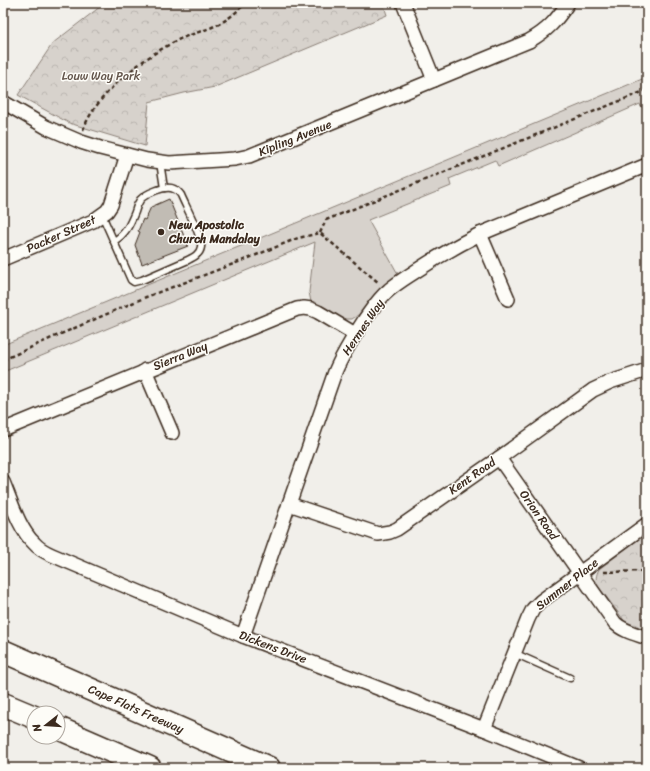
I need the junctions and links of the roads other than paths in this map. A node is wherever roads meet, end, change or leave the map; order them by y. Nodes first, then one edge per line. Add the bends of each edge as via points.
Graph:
1 (403, 3) edge
2 (568, 3) edge
3 (434, 80) junction
4 (3, 102) edge
5 (127, 155) junction
6 (160, 162) junction
7 (647, 165) edge
8 (164, 188) junction
9 (102, 215) junction
10 (480, 234) junction
11 (114, 241) junction
12 (3, 259) edge
13 (508, 299) dead end
14 (355, 334) junction
15 (145, 370) junction
16 (647, 370) edge
17 (3, 430) edge
18 (172, 433) dead end
19 (498, 458) junction
20 (3, 482) edge
21 (288, 504) junction
22 (647, 524) edge
23 (580, 572) junction
24 (243, 636) junction
25 (647, 638) edge
26 (3, 651) edge
27 (514, 653) junction
28 (570, 678) dead end
29 (3, 704) edge
30 (26, 714) edge
31 (484, 729) junction
32 (66, 731) edge
33 (150, 768) edge
34 (269, 768) edge
35 (580, 768) edge

1 - 3 street
2 - 3 street, Kipling Avenue via 557,20 529,41
3 - 6 street, Kipling Avenue via 250,156 194,162
4 - 5 street, Kipling Avenue via 46,127 81,142
5 - 6 street, Kipling Avenue
5 - 9 street, Packer Street via 111,205
6 - 8 lane
7 - 10 street, Hermes Way
8 - 11 lane via 140,200 127,229
8 - 11 lane via 173,188 181,195 200,238 202,246 199,252 188,260 134,282
9 - 11 lane
9 - 12 street, Packer Street
10 - 13 street
10 - 14 street, Hermes Way via 437,257 388,291
14 - 15 street, Sierra Way via 318,312 297,308
14 - 21 street, Hermes Way via 335,372
15 - 17 street, Sierra Way
15 - 18 street
16 - 19 street, Kent Road via 593,390
19 - 21 street, Kent Road via 390,532 378,534
19 - 23 street, Orion Road
20 - 24 street, Dickens Drive via 25,533 41,550
21 - 24 street, Hermes Way
22 - 23 street, Summer Place
23 - 25 street, Orion Road via 618,626
23 - 27 street, Summer Place via 533,609
24 - 31 street, Dickens Drive
26 - 34 highway, Cape Flats Freeway
27 - 28 lane
27 - 31 street, Summer Place
29 - 30 highway
31 - 35 street, Dickens Drive
32 - 33 highway

